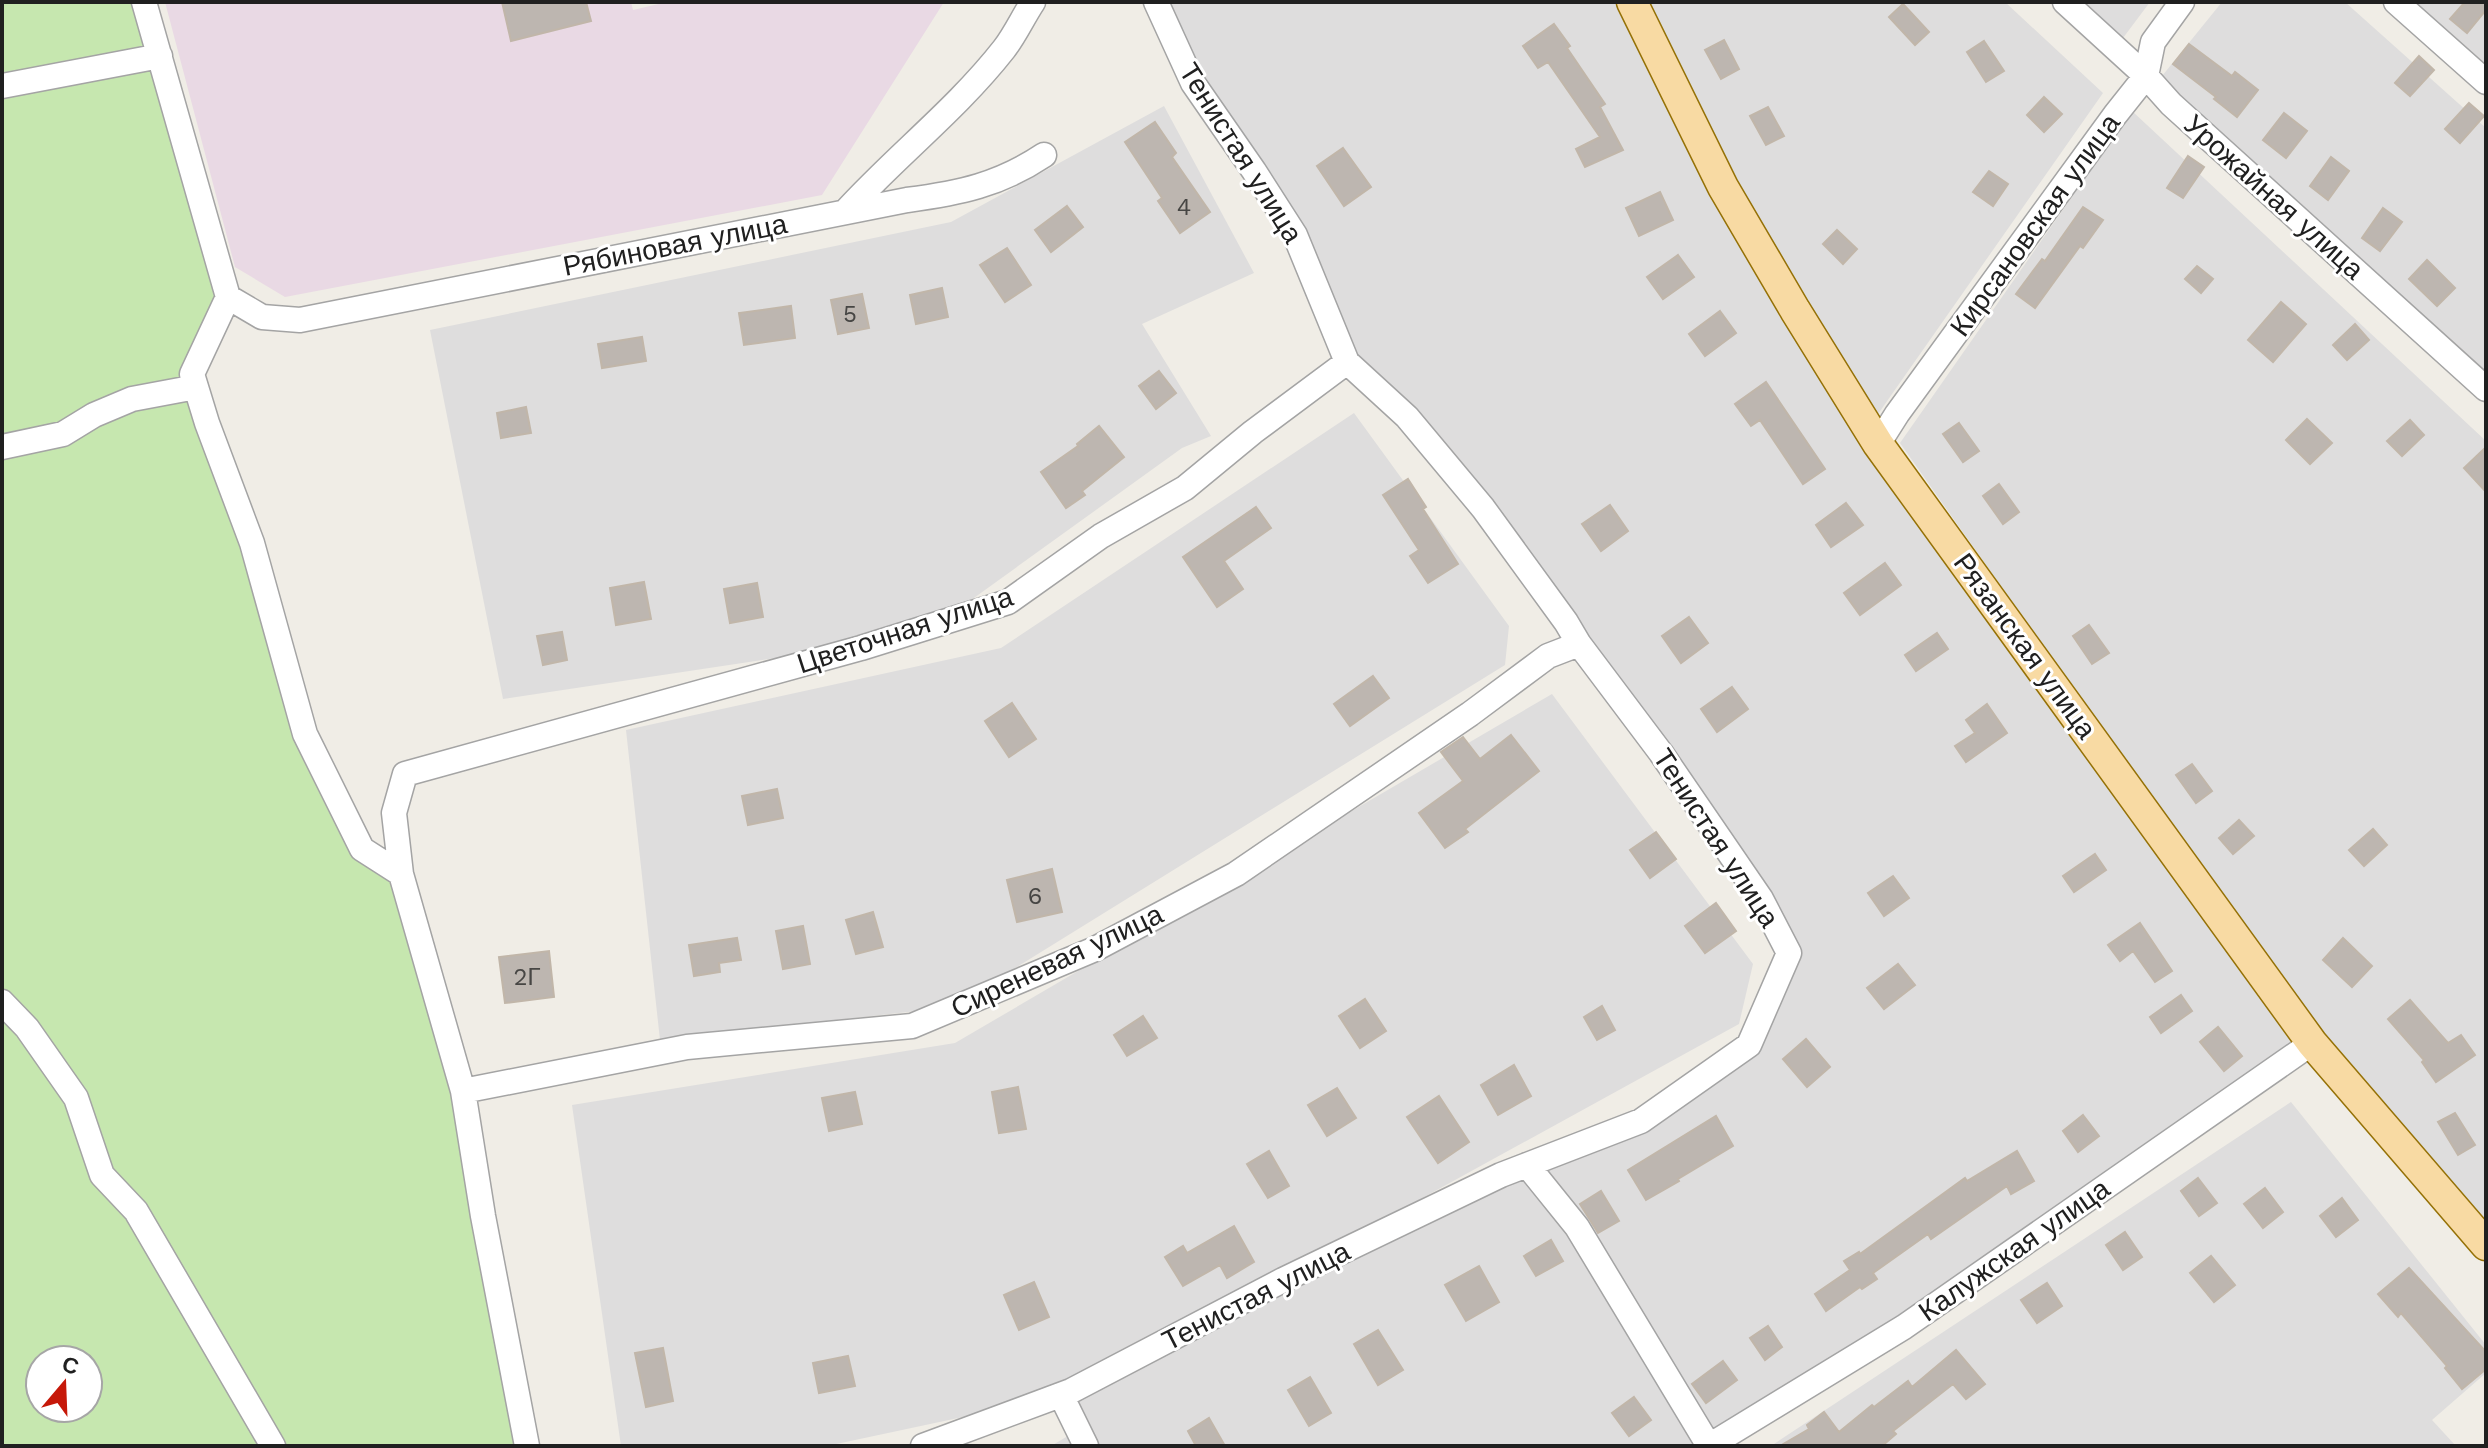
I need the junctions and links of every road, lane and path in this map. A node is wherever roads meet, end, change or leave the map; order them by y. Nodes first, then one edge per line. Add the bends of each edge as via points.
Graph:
1 (144, 2) edge
2 (1033, 2) edge
3 (1156, 2) edge
4 (1632, 2) edge
5 (2065, 2) edge
6 (2182, 2) edge
7 (2396, 2) edge
8 (160, 56) junction
9 (2146, 76) junction
10 (2486, 82) edge
11 (2, 86) edge
12 (1044, 155) dead end
13 (845, 212) junction
14 (228, 297) junction
15 (1347, 362) junction
16 (196, 387) junction
17 (2486, 389) edge
18 (1878, 444) junction
19 (2, 447) edge
20 (1579, 644) junction
21 (401, 874) junction
22 (2, 1002) edge
23 (2312, 1043) junction
24 (463, 1091) junction
25 (1527, 1165) junction
26 (2486, 1245) edge
27 (1061, 1395) junction
28 (273, 1446) edge
29 (527, 1446) edge
30 (923, 1446) edge
31 (1086, 1446) edge
32 (1709, 1446) edge

1 - 8 street
2 - 13 street via 1005,48 955,104
3 - 15 street, Тенистая улица via 1193,83 1295,235
4 - 18 main road, Рязанская улица via 1723,187
5 - 9 street, Урожайная улица
6 - 9 street, Кирсановская улица via 2153,42
7 - 10 street
8 - 11 street
8 - 14 street
9 - 17 street, Урожайная улица
9 - 18 street, Кирсановская улица
12 - 13 street, Рябиновая улица via 1021,171 961,193
13 - 14 street, Рябиновая улица via 300,320 262,317
14 - 16 street via 192,374
15 - 20 street, Тенистая улица via 1407,417 1483,508
15 - 21 street, Цветочная улица via 1185,488 1101,536 1008,602 405,774 394,813
16 - 19 street via 132,399 63,434
16 - 21 street via 252,543 305,734 362,849
18 - 23 main road, Рязанская улица
20 - 24 street, Сиреневая улица via 1548,656 1236,874 1095,949 912,1026 687,1047
20 - 25 street, Тенистая улица via 1761,899 1789,953 1749,1045 1641,1121
21 - 24 street
22 - 28 street via 76,1098 102,1175 136,1211
23 - 26 main road, Рязанская улица
23 - 32 street, Калужская улица via 1904,1327
24 - 29 street
25 - 27 street, Тенистая улица via 1283,1280
25 - 32 street via 1577,1227
27 - 30 street, Тенистая улица
27 - 31 street

